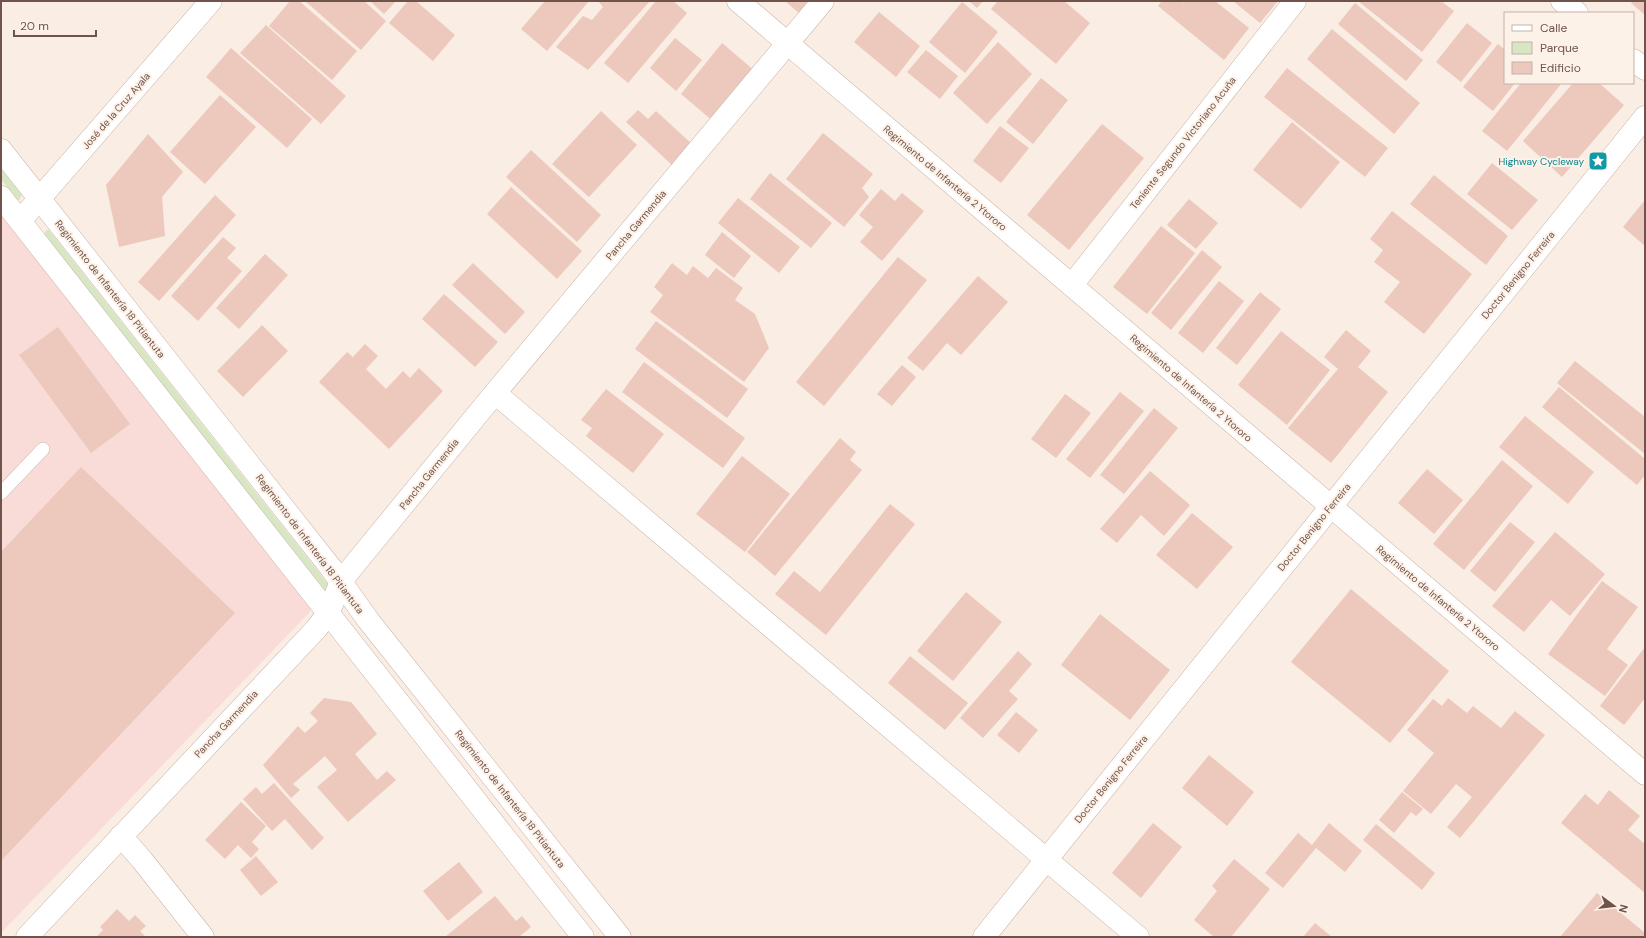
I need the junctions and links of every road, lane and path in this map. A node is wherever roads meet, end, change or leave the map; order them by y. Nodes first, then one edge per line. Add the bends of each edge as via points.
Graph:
1 (211, 1) edge
2 (738, 1) edge
3 (823, 1) edge
4 (1295, 1) edge
5 (1562, 1) edge
6 (1576, 12) edge
7 (788, 44) junction
8 (1634, 61) edge
9 (1645, 69) edge
10 (1645, 117) edge
11 (1, 150) edge
12 (1, 197) edge
13 (40, 200) junction
14 (20, 221) junction
15 (1072, 285) junction
16 (495, 393) junction
17 (43, 449) dead end
18 (1, 494) edge
19 (1330, 507) junction
20 (341, 581) junction
21 (329, 612) junction
22 (1645, 774) edge
23 (121, 836) junction
24 (1046, 859) junction
25 (27, 937) edge
26 (203, 937) edge
27 (583, 937) edge
28 (620, 937) edge
29 (984, 937) edge
30 (1138, 937) edge

1 - 13 street, José de la Cruz Ayala
2 - 7 street, Regimiento de Infantería 2 Ytororo
3 - 7 street, Pancha Garmendia
4 - 15 street, Teniente Segundo Victoriano Acuña
5 - 6 street
7 - 15 street, Regimiento de Infantería 2 Ytororo
7 - 16 street, Pancha Garmendia
8 - 9 street
10 - 19 street, Doctor Benigno Ferreira
11 - 13 street, Regimiento de Infantería 18 Pitiantuta
12 - 14 street
13 - 14 street, José de la Cruz Ayala
13 - 20 street, Regimiento de Infantería 18 Pitiantuta
14 - 21 street
15 - 19 street, Regimiento de Infantería 2 Ytororo
16 - 20 street, Pancha Garmendia
16 - 24 street
17 - 18 lane
19 - 22 street, Regimiento de Infantería 2 Ytororo
19 - 24 street, Doctor Benigno Ferreira
20 - 21 street, Pancha Garmendia
20 - 28 street, Regimiento de Infantería 18 Pitiantuta via 368,620
21 - 23 street, Pancha Garmendia
21 - 27 street
23 - 25 street, Pancha Garmendia
23 - 26 street
24 - 29 street, Doctor Benigno Ferreira
24 - 30 street

